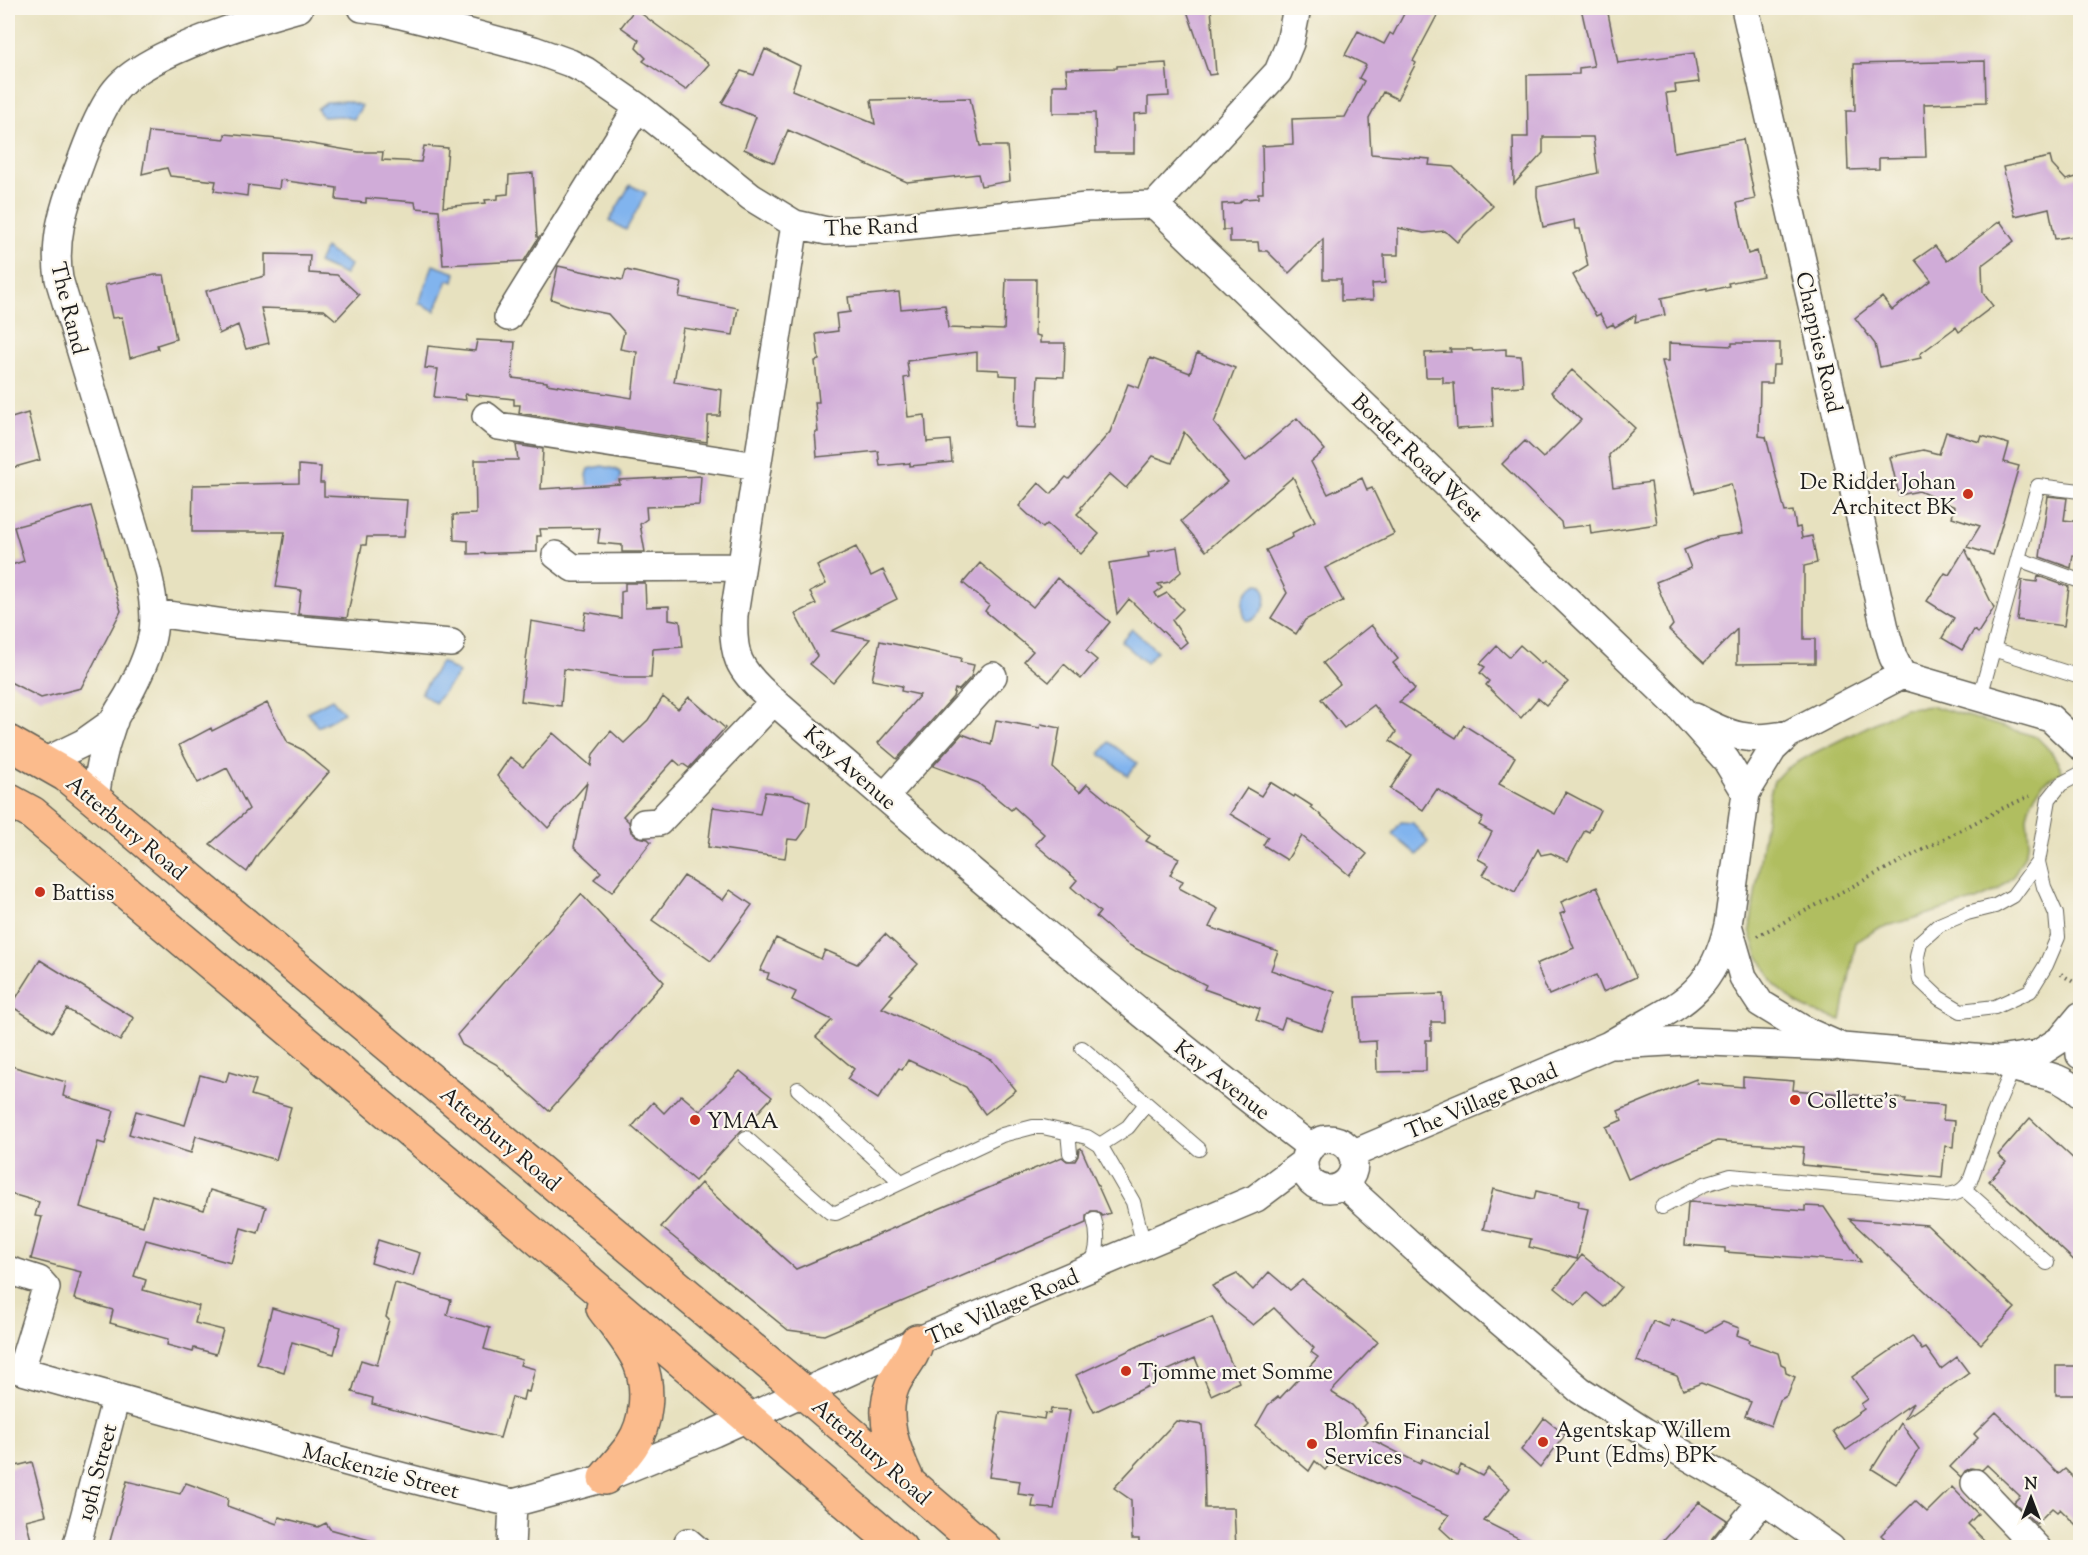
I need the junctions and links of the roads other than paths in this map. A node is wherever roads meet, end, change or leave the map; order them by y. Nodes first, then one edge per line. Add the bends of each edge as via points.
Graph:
1 (299, 8) edge
2 (1297, 8) edge
3 (1745, 8) edge
4 (377, 9) edge
5 (638, 107) junction
6 (1155, 205) junction
7 (795, 224) junction
8 (508, 317) dead end
9 (486, 416) dead end
10 (757, 466) junction
11 (2080, 491) edge
12 (556, 555) dead end
13 (2018, 559) junction
14 (741, 567) junction
15 (2080, 581) edge
16 (155, 613) junction
17 (451, 643) dead end
18 (1993, 649) junction
19 (1902, 675) junction
20 (993, 676) dead end
21 (2080, 677) edge
22 (1980, 697) junction
23 (774, 701) junction
24 (1681, 710) junction
25 (2050, 718) junction
26 (114, 721) junction
27 (2080, 726) edge
28 (1789, 734) junction
29 (8, 742) edge
30 (2080, 746) edge
31 (44, 762) junction
32 (2080, 774) edge
33 (1746, 793) junction
34 (885, 796) junction
35 (94, 799) junction
36 (8, 800) edge
37 (644, 823) dead end
38 (2038, 862) junction
39 (1731, 936) junction
40 (2080, 1017) edge
41 (1609, 1045) junction
42 (1842, 1047) junction
43 (1082, 1048) dead end
44 (2080, 1055) edge
45 (2005, 1064) junction
46 (798, 1089) dead end
47 (2080, 1094) edge
48 (1146, 1104) junction
49 (1068, 1132) junction
50 (746, 1138) dead end
51 (1100, 1145) junction
52 (1198, 1149) dead end
53 (1070, 1153) dead end
54 (1352, 1154) junction
55 (1308, 1155) junction
56 (901, 1182) junction
57 (1332, 1185) junction
58 (1964, 1189) junction
59 (1256, 1198) junction
60 (1662, 1207) dead end
61 (1094, 1220) dead end
62 (1144, 1246) junction
63 (554, 1252) junction
64 (2047, 1263) dead end
65 (8, 1270) edge
66 (1088, 1270) junction
67 (917, 1341) junction
68 (14, 1369) edge
69 (803, 1392) junction
70 (116, 1397) junction
71 (749, 1417) junction
72 (605, 1478) junction
73 (910, 1483) junction
74 (1975, 1483) dead end
75 (1763, 1500) junction
76 (513, 1503) junction
77 (76, 1548) edge
78 (511, 1548) edge
79 (900, 1548) edge
80 (984, 1548) edge
81 (1724, 1548) edge
82 (1831, 1548) edge
83 (2037, 1548) edge

1 - 16 street, The Rand via 175,51 130,76 108,101 65,203 56,252 59,279 147,570
2 - 6 street via 1290,43 1278,72
3 - 19 street, Chappies Road via 1886,633
4 - 5 street, The Rand via 557,57 586,71
5 - 7 street, The Rand via 751,197
5 - 8 street
6 - 7 street, The Rand via 1086,207 876,230 827,231
6 - 24 street, Border Road West
7 - 10 street, Kay Avenue
9 - 10 street via 498,426
10 - 14 street, Kay Avenue
11 - 13 lane via 2038,486
12 - 14 street via 573,567
13 - 15 lane
13 - 18 lane
14 - 23 street, Kay Avenue via 734,615 736,656 747,675
16 - 17 street via 232,624
16 - 26 street, The Rand via 151,647
18 - 21 lane
18 - 22 lane
19 - 22 street
19 - 28 street
20 - 34 street
22 - 25 street
23 - 34 street, Kay Avenue
23 - 37 street via 659,822
24 - 28 street, Border Road West via 1740,736 1764,740
24 - 33 street, Border Road West via 1722,754
25 - 27 street
25 - 30 street
26 - 31 street, The Rand via 83,743
26 - 35 street, The Rand
28 - 33 street via 1773,748
29 - 31 main road, Atterbury Road
31 - 35 main road, Atterbury Road
32 - 38 lane via 2061,784 2049,799
33 - 39 street, The Village Road
34 - 55 street, Kay Avenue
35 - 69 main road, Atterbury Road
36 - 63 main road via 32,813
38 - 38 lane via 2013,896 1939,925 1920,942 1920,980 1939,998 1961,1011 1995,1007 2030,991 2058,937 2056,914
39 - 41 street, The Village Road via 1702,985 1688,999
39 - 42 street via 1743,977 1760,1003
40 - 44 street
40 - 45 street via 2061,1039 2038,1054
41 - 42 street, The Village Road via 1685,1041
41 - 54 street, The Village Road
42 - 45 street
43 - 48 lane
45 - 47 street via 2050,1075
45 - 58 lane via 1994,1113
46 - 56 lane
48 - 51 lane via 1128,1127
48 - 52 lane
49 - 51 lane
49 - 53 lane
49 - 56 lane via 1043,1127 1017,1130
50 - 56 lane via 830,1212 843,1211
51 - 62 lane via 1133,1202
54 - 55 street via 1348,1147 1333,1140 1317,1142
54 - 57 street via 1353,1170
55 - 57 street via 1308,1177
55 - 59 street
57 - 59 street
57 - 75 street via 1422,1255 1580,1390
58 - 60 lane via 1946,1195 1731,1176 1705,1184
58 - 64 lane
59 - 62 street, The Village Road
61 - 66 lane via 1098,1242
62 - 66 street, The Village Road
63 - 71 main road
63 - 72 main road via 604,1309 626,1341 640,1363 646,1389 640,1430
65 - 68 street via 39,1280 46,1288
66 - 67 street, The Village Road
67 - 69 street, The Village Road
67 - 73 main road via 893,1386 888,1418 897,1458
68 - 70 street, Mackenzie Street
69 - 71 street, The Village Road
69 - 73 main road, Atterbury Road
70 - 76 street, Mackenzie Street
70 - 77 street, 19th Street
71 - 72 street, Mackenzie Street
71 - 79 main road
72 - 76 street, Mackenzie Street
73 - 80 main road, Atterbury Road
74 - 83 street
75 - 81 street
75 - 82 street
76 - 78 street

